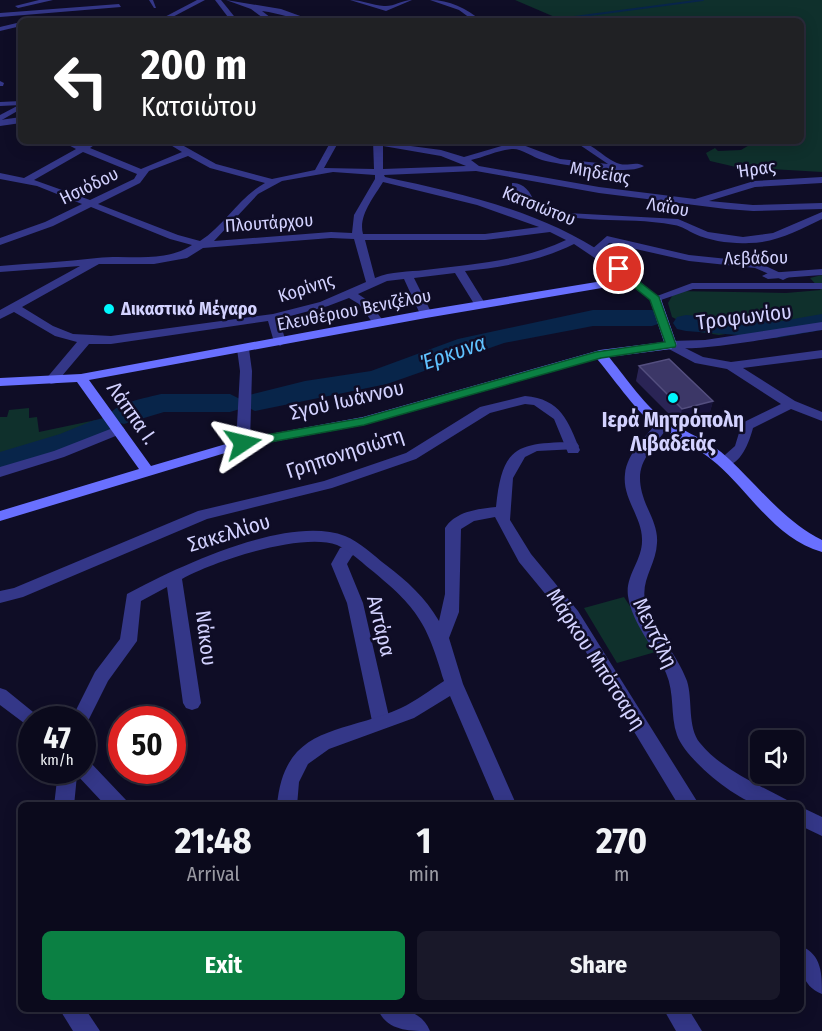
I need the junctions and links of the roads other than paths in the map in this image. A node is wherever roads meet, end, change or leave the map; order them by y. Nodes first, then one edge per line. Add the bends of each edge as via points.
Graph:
1 (10, 0) edge
2 (50, 0) edge
3 (151, 0) edge
4 (202, 0) edge
5 (213, 0) edge
6 (218, 0) edge
7 (229, 0) edge
8 (353, 0) edge
9 (409, 0) edge
10 (433, 0) edge
11 (118, 6) dead end
12 (15, 7) junction
13 (155, 7) dead end
14 (253, 8) junction
15 (71, 11) junction
16 (20, 14) junction
17 (0, 15) edge
18 (23, 18) edge
19 (46, 18) edge
20 (166, 18) edge
21 (180, 18) edge
22 (233, 18) edge
23 (268, 18) edge
24 (302, 18) edge
25 (474, 18) edge
26 (18, 25) edge
27 (0, 29) edge
28 (0, 104) edge
29 (18, 104) edge
30 (18, 105) edge
31 (0, 118) edge
32 (18, 121) edge
33 (0, 123) edge
34 (73, 144) edge
35 (91, 144) edge
36 (173, 144) edge
37 (333, 144) edge
38 (378, 144) edge
39 (393, 144) edge
40 (509, 144) edge
41 (514, 144) edge
42 (583, 144) edge
43 (84, 148) junction
44 (188, 153) junction
45 (466, 159) junction
46 (617, 166) junction
47 (639, 166) dead end
48 (477, 168) junction
49 (319, 169) junction
50 (0, 176) edge
51 (379, 176) junction
52 (140, 177) junction
53 (27, 180) junction
54 (822, 180) edge
55 (272, 182) junction
56 (515, 185) dead end
57 (697, 202) junction
58 (90, 204) junction
59 (821, 208) edge
60 (552, 229) junction
61 (358, 238) junction
62 (575, 240) junction
63 (0, 242) edge
64 (203, 244) junction
65 (595, 252) junction
66 (97, 261) junction
67 (0, 269) edge
68 (458, 269) junction
69 (822, 272) edge
70 (407, 274) junction
71 (783, 277) junction
72 (633, 279) junction
73 (371, 282) junction
74 (693, 286) junction
75 (822, 286) edge
76 (349, 293) junction
77 (655, 299) junction
78 (480, 305) junction
79 (14, 307) junction
80 (426, 314) junction
81 (0, 315) edge
82 (273, 317) junction
83 (379, 323) junction
84 (822, 326) edge
85 (84, 342) junction
86 (280, 342) junction
87 (671, 345) junction
88 (243, 349) junction
89 (600, 354) junction
90 (822, 354) edge
91 (731, 366) junction
92 (81, 378) junction
93 (51, 380) junction
94 (0, 382) edge
95 (790, 404) junction
96 (822, 417) edge
97 (663, 424) junction
98 (118, 430) junction
99 (243, 443) junction
100 (724, 462) junction
101 (0, 472) edge
102 (148, 472) junction
103 (501, 511) junction
104 (0, 516) edge
105 (822, 547) edge
106 (354, 548) junction
107 (174, 578) junction
108 (0, 597) edge
109 (440, 638) junction
110 (454, 684) junction
111 (0, 695) edge
112 (192, 703) dead end
113 (87, 706) edge
114 (18, 710) edge
115 (381, 721) junction
116 (96, 782) edge
117 (67, 784) edge
118 (64, 802) edge
119 (115, 802) edge
120 (287, 802) edge
121 (505, 802) edge
122 (688, 802) edge
123 (773, 802) edge
124 (804, 818) edge
125 (822, 827) edge
126 (804, 961) edge
127 (822, 983) edge
128 (74, 1012) edge
129 (393, 1012) edge
130 (677, 1012) edge
131 (88, 1031) edge
132 (418, 1031) edge
133 (690, 1031) edge

1 - 12 street
2 - 12 street
3 - 13 lane
4 - 20 street
5 - 21 street
6 - 22 street
7 - 14 street
8 - 9 street via 382,8
10 - 25 street via 461,9
11 - 15 street
12 - 16 street
14 - 23 street
14 - 24 street
15 - 16 street
15 - 19 street
16 - 17 street
16 - 18 street
26 - 27 street
28 - 29 street
30 - 31 street
32 - 33 street
34 - 43 street
35 - 43 street
36 - 44 street
37 - 49 street
38 - 51 street
39 - 45 street, Μηδείας
40 - 45 street
41 - 46 street via 534,155 561,161
42 - 46 street
43 - 52 street
43 - 53 street
44 - 52 street, Ησιόδου
44 - 55 street via 213,166
45 - 48 street, Μηδείας
46 - 47 street
48 - 51 street
48 - 57 street, Μηδείας via 599,190
49 - 51 street
49 - 55 street
50 - 53 street, Πλουτάρχου
51 - 60 street, Κατσιώτου via 473,200
51 - 61 street via 358,215
52 - 58 street, Ησιόδου
53 - 58 street, Πλουτάρχου
54 - 57 street, Ήρας via 754,184
55 - 64 street via 246,200 216,235
56 - 59 street, Λαΐου via 527,194 529,204 539,208 591,220 644,218 679,222 700,232 750,240 786,232
57 - 59 street, Μηδείας via 753,208
58 - 63 street, Ησιόδου
58 - 64 street, Πλουτάρχου via 174,237
60 - 61 street, Πλουτάρχου via 485,237
60 - 62 street, Κατσιώτου
61 - 64 street, Πλουτάρχου via 331,235
61 - 73 street
62 - 65 street, Κατσιώτου
62 - 68 street, Κορίνης via 548,253
64 - 66 street via 168,260
65 - 71 street via 607,239 689,258 757,265
65 - 72 street, Κατσιώτου
66 - 67 street
66 - 79 street
68 - 70 street, Κορίνης
68 - 78 street
69 - 71 street, Λεβάδου
70 - 73 street, Κορίνης
70 - 80 street
71 - 74 street, Λεβάδου via 709,277 698,279
72 - 77 main road, Κατσιώτου
72 - 78 main road, Ελευθέριου Βενιζέλου
73 - 76 street, Κορίνης
74 - 75 street, Λεβάδου
74 - 77 street, Λεβάδου
76 - 82 street, Κορίνης
76 - 83 street via 363,302
77 - 87 main road, Κατσιώτου
78 - 80 main road, Ελευθέριου Βενιζέλου
79 - 81 street
79 - 85 street, Κορίνης via 64,336
80 - 83 main road, Ελευθέριου Βενιζέλου
82 - 85 street, Κορίνης
82 - 86 street
83 - 86 main road, Ελευθέριου Βενιζέλου
84 - 87 street, Τροφωνίου via 705,344
85 - 93 street
86 - 88 main road, Ελευθέριου Βενιζέλου
87 - 89 main road, Σγού Ιωάννου
87 - 91 street via 699,360
88 - 92 main road, Ελευθέριου Βενιζέλου
88 - 99 street
89 - 97 main road
89 - 99 main road, Σγού Ιωάννου via 364,421
90 - 91 street
91 - 95 street
92 - 93 main road, Ελευθέριου Βενιζέλου
92 - 98 main road, Λάππα Ι.
93 - 94 main road, Ελευθέριου Βενιζέλου
95 - 96 street
95 - 100 street via 747,426 741,448
97 - 100 main road via 701,444
97 - 123 street, Μεντζίλη via 634,465 633,486 650,538 648,554 636,577 639,607 672,664 682,693 684,729 692,746 720,772
98 - 101 street
98 - 102 main road, Λάππα Ι.
99 - 102 main road, Σγού Ιωάννου
100 - 105 main road via 797,534
102 - 104 main road, Σγού Ιωάννου
103 - 108 street, Γρηπονησιώτη via 506,478 520,454 535,447 572,448 560,417 537,401 525,400 485,410 411,456 327,485 203,515 18,593
103 - 109 street via 472,517 453,528 451,612
103 - 122 street, Μάρκου Μπότσαρη via 510,536 572,615
106 - 107 street, Σακελλίου via 340,540 294,537 220,556
106 - 109 street, Σακελλίου via 406,589
106 - 115 street, Αντάρα via 346,552 339,564 355,603
107 - 112 street, Νάκου
107 - 113 street, Σακελλίου via 133,598 128,641 101,676
109 - 110 street, Σακελλίου
110 - 115 street via 408,713
110 - 121 street, Σακελλίου
111 - 114 street
115 - 120 street via 322,743 301,758 289,781
116 - 119 street
117 - 118 street
124 - 125 street
126 - 127 street
128 - 131 street
129 - 132 street
130 - 133 street

